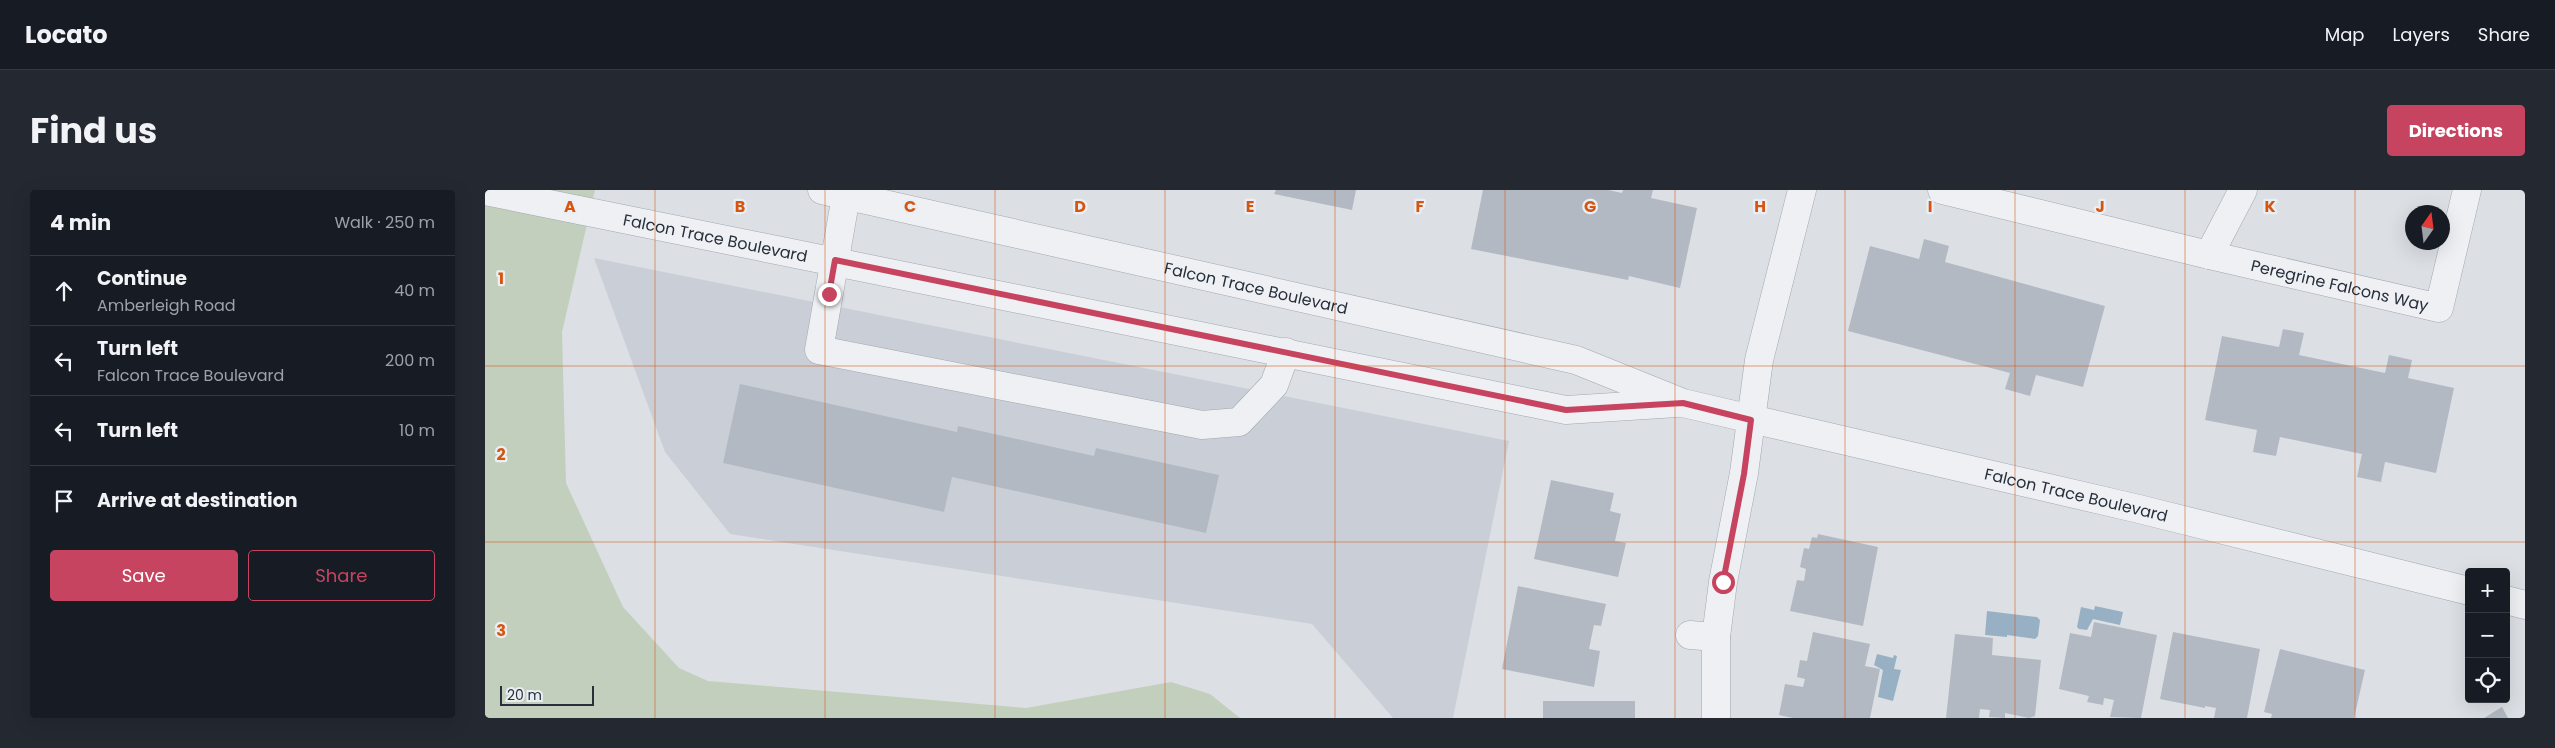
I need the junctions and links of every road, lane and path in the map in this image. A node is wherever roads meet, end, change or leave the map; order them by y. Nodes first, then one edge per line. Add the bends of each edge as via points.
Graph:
1 (485, 190) edge
2 (1802, 190) edge
3 (1942, 190) edge
4 (2243, 190) edge
5 (2467, 190) edge
6 (834, 193) edge
7 (2209, 255) junction
8 (835, 260) junction
9 (1285, 352) junction
10 (1683, 403) junction
11 (1751, 420) junction
12 (2465, 590) edge
13 (2510, 601) edge
14 (2525, 605) edge
15 (1716, 718) edge

1 - 8 street, Falcon Trace Boulevard
2 - 11 street via 1759,360
3 - 7 street, Peregrine Falcons Way
4 - 7 street
5 - 7 street, Peregrine Falcons Way via 2439,308
6 - 8 street
6 - 10 street, Falcon Trace Boulevard via 1576,360
8 - 9 street, Falcon Trace Boulevard
8 - 9 street via 819,350 1202,425 1239,422 1273,385
9 - 10 street, Falcon Trace Boulevard via 1566,410
10 - 11 street, Falcon Trace Boulevard
11 - 12 street, Falcon Trace Boulevard via 2139,509
11 - 15 street via 1723,582 1703,636
13 - 14 street

